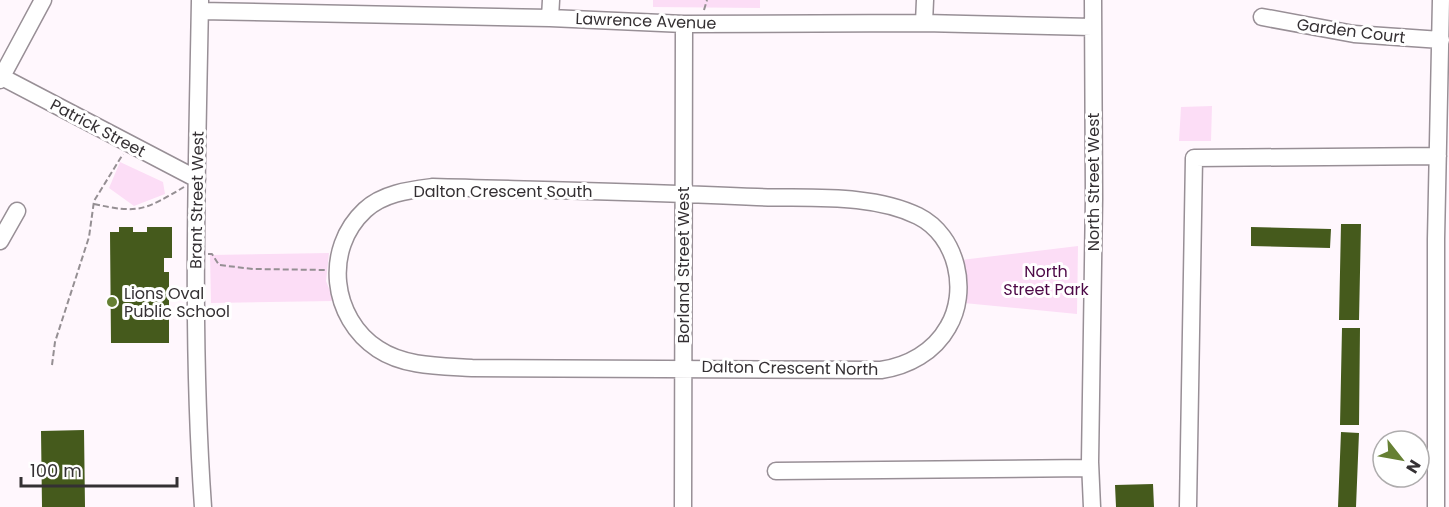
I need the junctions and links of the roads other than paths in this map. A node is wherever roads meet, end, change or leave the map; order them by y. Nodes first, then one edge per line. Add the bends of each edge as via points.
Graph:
1 (42, 0) edge
2 (551, 0) edge
3 (925, 0) edge
4 (1093, 0) edge
5 (1441, 0) edge
6 (200, 6) edge
7 (1262, 17) dead end
8 (550, 18) junction
9 (924, 23) junction
10 (684, 24) junction
11 (1092, 27) junction
12 (1441, 40) junction
13 (1, 77) edge
14 (1438, 156) junction
15 (197, 179) junction
16 (684, 194) junction
17 (17, 211) dead end
18 (0, 241) edge
19 (683, 368) junction
20 (1090, 468) junction
21 (776, 471) dead end
22 (203, 507) edge
23 (683, 507) edge
24 (1092, 507) edge
25 (1188, 507) edge
26 (1436, 507) edge

1 - 13 street
2 - 8 street
3 - 9 street
4 - 11 street, North Street West
5 - 12 street
6 - 8 street, Lawrence Avenue
6 - 15 street, Brant Street West
7 - 12 street, Garden Court via 1354,34
8 - 10 street, Lawrence Avenue
9 - 10 street, Lawrence Avenue
9 - 11 street, Lawrence Avenue
10 - 16 street, Borland Street West
11 - 20 street, North Street West
12 - 14 street
13 - 15 street, Patrick Street
14 - 25 street via 1194,158
14 - 26 street
15 - 22 street, Brant Street West via 197,423
16 - 19 street, Borland Street West
16 - 19 street, Dalton Crescent North via 851,201 905,210 928,223 944,242 959,274 959,289 953,319 936,344 895,368
16 - 19 street, Dalton Crescent South via 433,187 401,191 366,209 350,229 337,270 340,299 354,326 378,350 407,361 471,369
17 - 18 street
19 - 23 street, Borland Street West
20 - 21 street
20 - 24 street, North Street West

